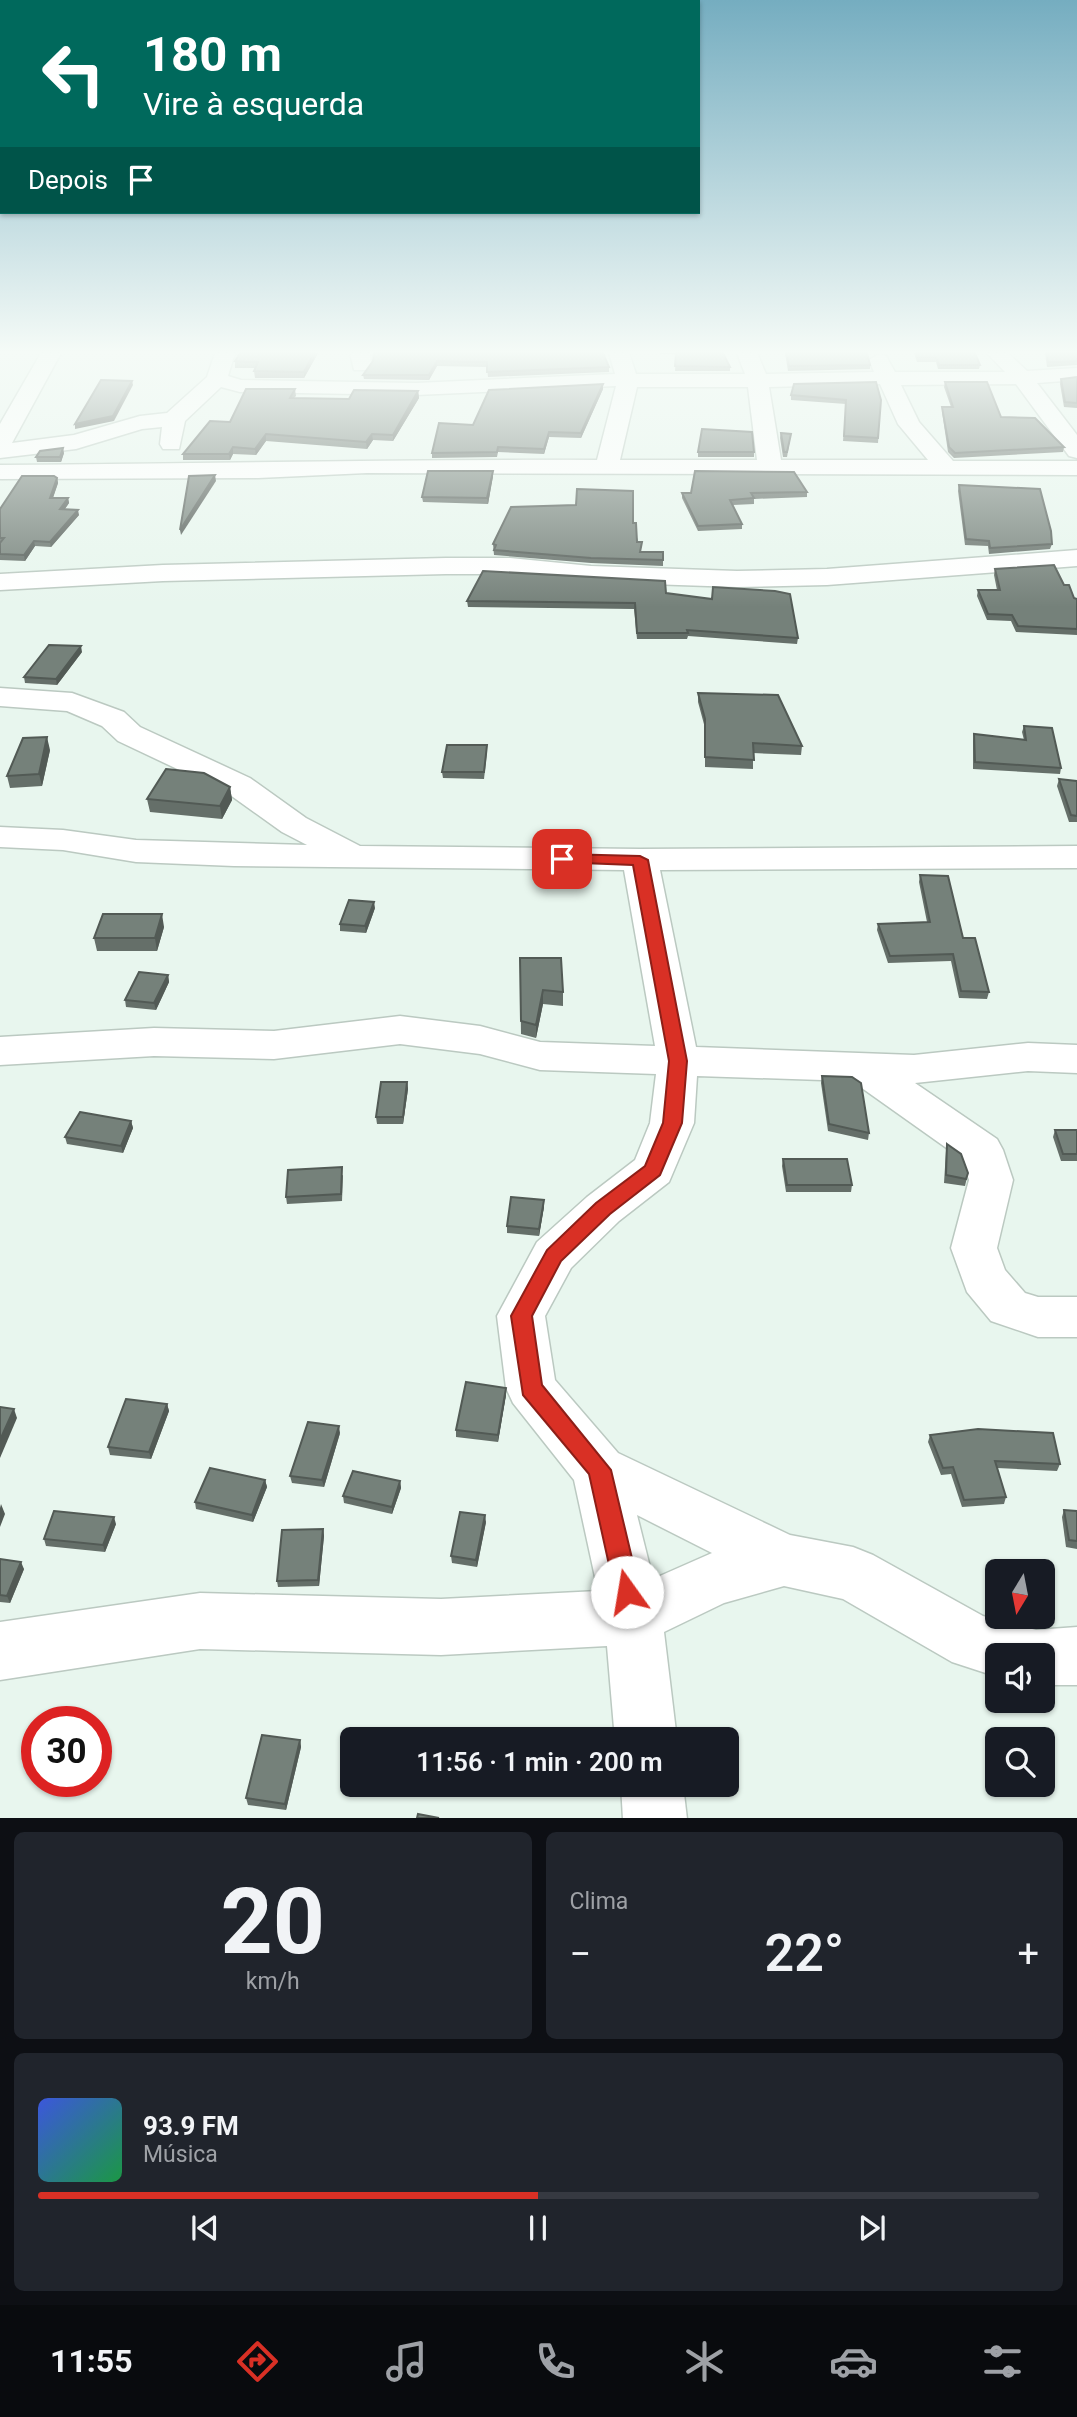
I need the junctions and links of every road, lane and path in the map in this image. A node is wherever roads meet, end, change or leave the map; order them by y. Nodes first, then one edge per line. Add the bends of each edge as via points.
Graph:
1 (90, 438) edge
2 (172, 438) edge
3 (614, 438) edge
4 (766, 438) edge
5 (921, 438) edge
6 (0, 452) edge
7 (607, 465) junction
8 (770, 467) junction
9 (947, 468) junction
10 (1077, 468) edge
11 (158, 471) junction
12 (0, 472) edge
13 (1077, 558) edge
14 (0, 582) edge
15 (0, 697) edge
16 (0, 837) edge
17 (354, 856) junction
18 (1077, 857) edge
19 (640, 860) junction
20 (0, 1051) edge
21 (1077, 1059) edge
22 (678, 1061) junction
23 (861, 1067) junction
24 (1077, 1317) edge
25 (599, 1470) junction
26 (784, 1560) junction
27 (633, 1617) junction
28 (985, 1645) edge
29 (0, 1651) edge
30 (1055, 1657) edge
31 (1077, 1657) edge
32 (645, 1727) edge
33 (653, 1797) edge
34 (655, 1818) edge

1 - 6 street
2 - 11 street
3 - 7 street
4 - 8 street
5 - 9 street
7 - 8 street
7 - 11 street
8 - 9 street
9 - 10 street
11 - 12 street
13 - 14 street via 737,579 446,566
15 - 17 street via 72,702 113,719 129,734 238,785 294,825
16 - 17 street via 63,839 136,851
17 - 19 street
18 - 19 street
19 - 22 street
20 - 22 street via 154,1041 274,1045 400,1030 480,1040 540,1056
21 - 23 street via 1028,1057 914,1069
22 - 23 street
22 - 25 street via 672,1123 653,1170 554,1255 521,1316 531,1388
23 - 24 street via 981,1150 991,1180 974,1248 984,1279 1008,1307 1038,1317
25 - 26 street
25 - 27 street
26 - 27 street via 716,1578
26 - 28 street via 853,1574
27 - 29 street via 441,1627 200,1620
27 - 32 street
30 - 31 street
33 - 34 street

